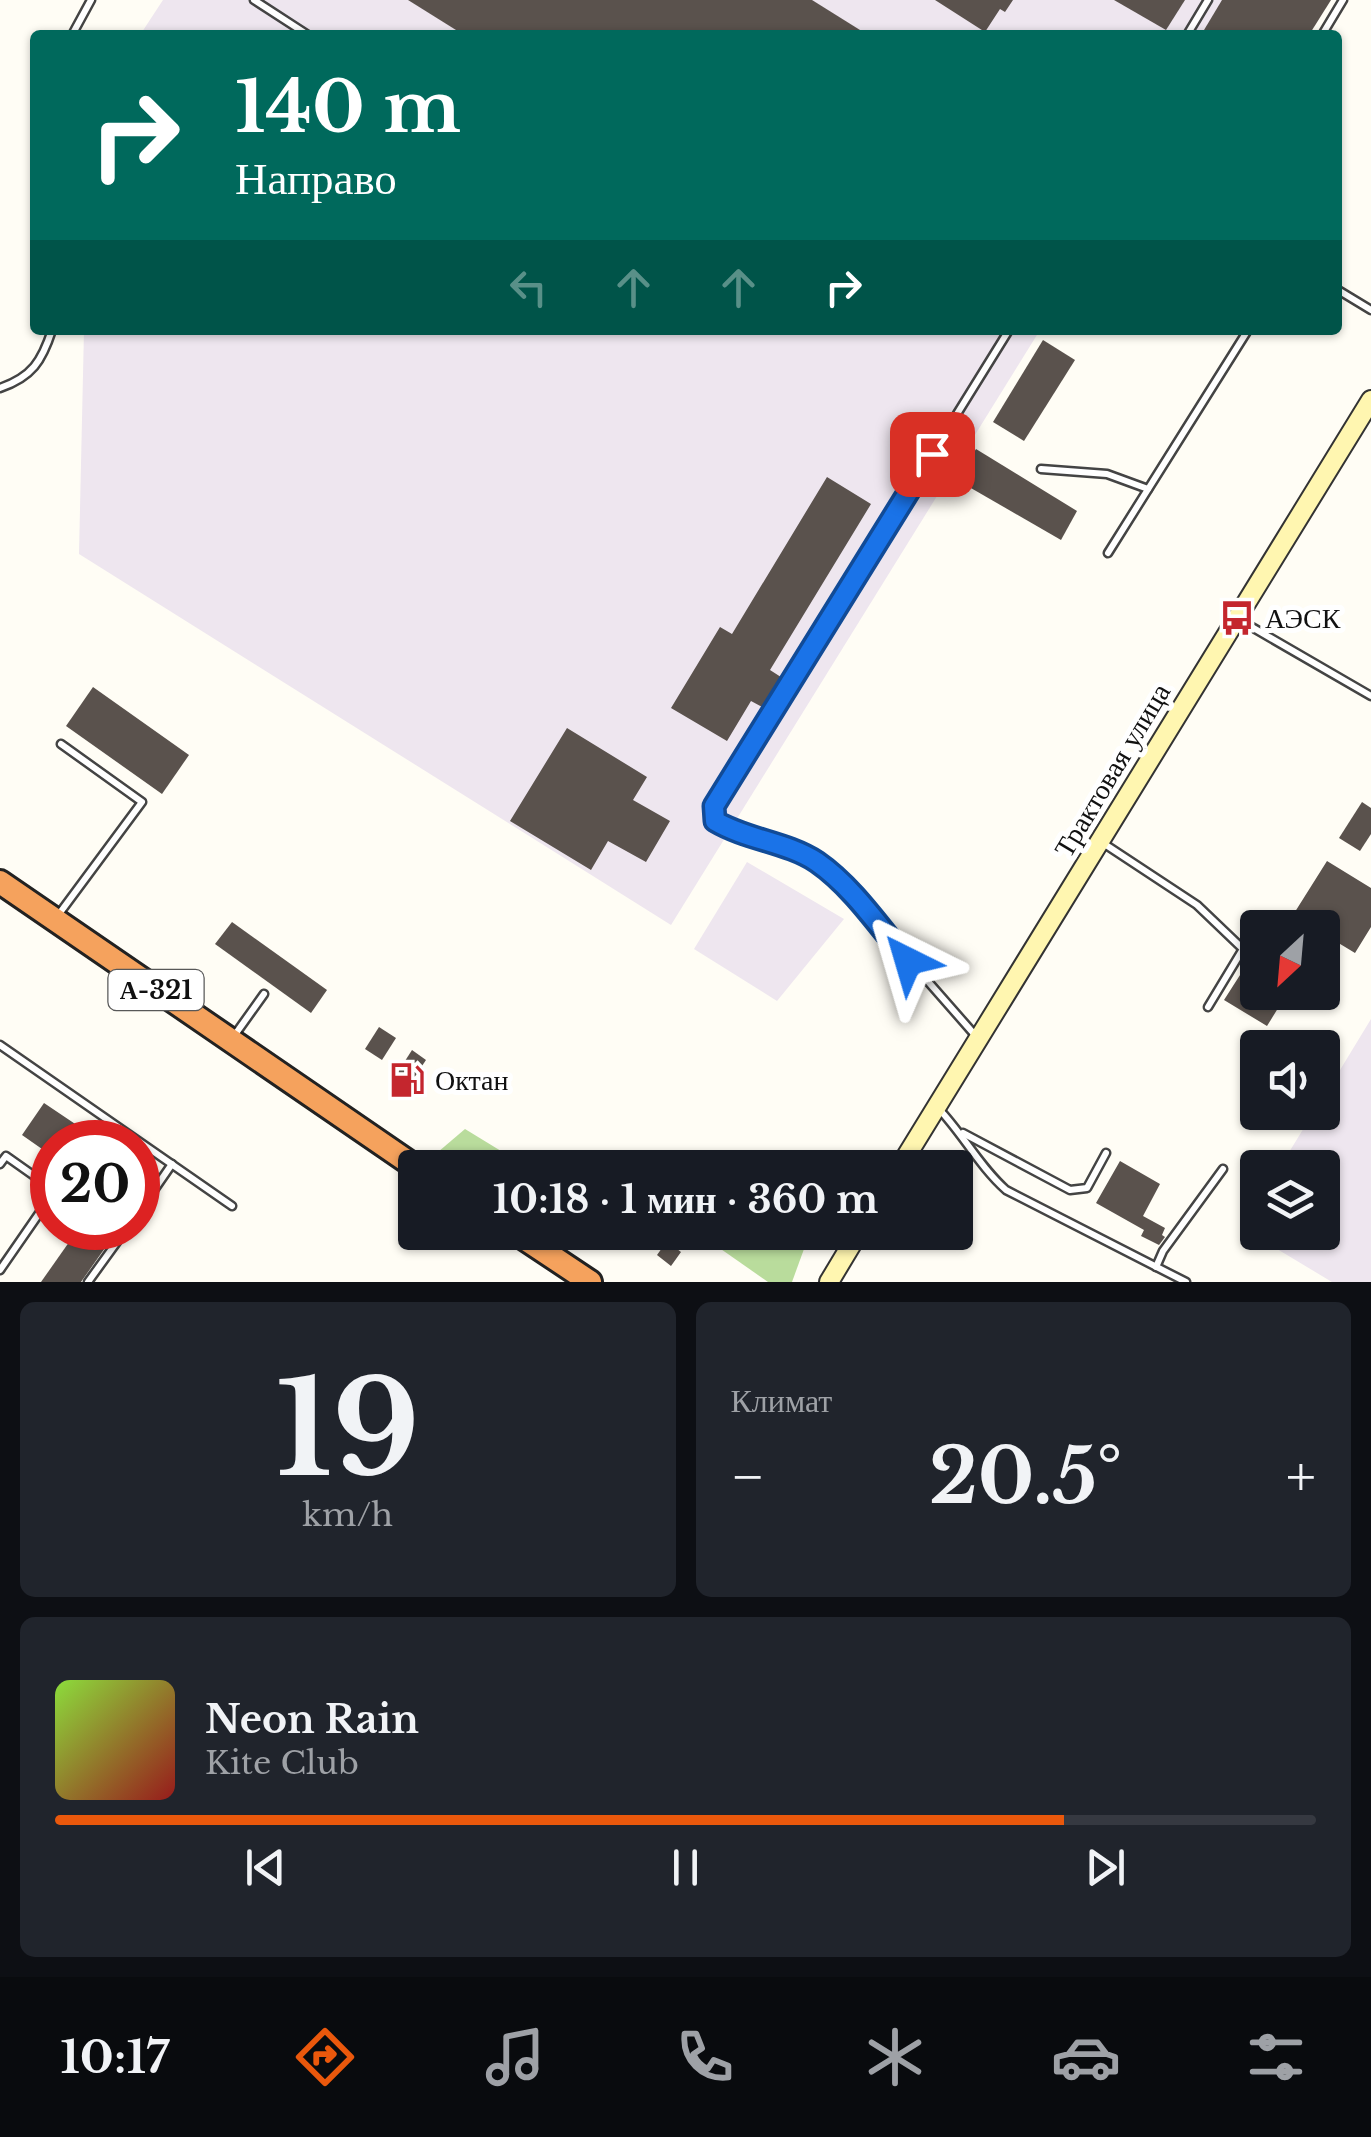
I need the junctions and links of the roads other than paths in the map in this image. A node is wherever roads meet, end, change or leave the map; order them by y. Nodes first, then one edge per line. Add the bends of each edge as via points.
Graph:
1 (91, 0) edge
2 (254, 0) edge
3 (1208, 0) edge
4 (1343, 0) edge
5 (75, 30) edge
6 (300, 30) edge
7 (1189, 30) edge
8 (1325, 30) edge
9 (1342, 292) edge
10 (1371, 310) edge
11 (50, 335) edge
12 (1005, 335) edge
13 (1245, 335) edge
14 (0, 388) edge
15 (1371, 400) edge
16 (1042, 469) dead end
17 (1148, 489) junction
18 (1108, 553) dead end
19 (1237, 618) junction
20 (1371, 696) edge
21 (61, 744) dead end
22 (1100, 841) junction
23 (0, 882) edge
24 (55, 920) junction
25 (264, 994) dead end
26 (1208, 1007) dead end
27 (979, 1040) junction
28 (230, 1041) junction
29 (0, 1045) edge
30 (937, 1107) junction
31 (961, 1132) junction
32 (910, 1150) edge
33 (1106, 1153) dead end
34 (398, 1155) edge
35 (0, 1164) edge
36 (172, 1164) junction
37 (1222, 1169) dead end
38 (160, 1181) edge
39 (232, 1206) dead end
40 (111, 1250) edge
41 (542, 1250) edge
42 (848, 1250) edge
43 (1156, 1266) junction
44 (0, 1270) edge
45 (88, 1282) edge
46 (590, 1282) edge
47 (829, 1282) edge
48 (1186, 1282) edge

1 - 5 lane
2 - 6 lane
3 - 7 lane
4 - 8 lane
9 - 10 lane
11 - 14 lane via 42,360
12 - 27 lane via 714,806 715,821 730,830 817,862
13 - 17 lane
15 - 19 main road, Трактовая улица
16 - 17 lane via 1107,474
17 - 18 lane
19 - 20 lane
19 - 22 main road, Трактовая улица
21 - 24 lane via 142,802
22 - 26 lane via 1197,906 1242,949
22 - 27 main road, Трактовая улица
23 - 24 highway, А-321
24 - 28 highway, А-321
25 - 28 lane
27 - 30 main road, Трактовая улица
28 - 34 highway, А-321
29 - 36 lane
30 - 31 lane
30 - 32 main road, Трактовая улица
31 - 33 lane via 1070,1190 1087,1188
31 - 43 lane via 986,1173 1006,1190
35 - 44 lane via 6,1156 47,1185 46,1202
36 - 38 lane
36 - 39 lane
37 - 43 lane
40 - 45 lane
41 - 46 highway
42 - 47 main road
43 - 48 lane

